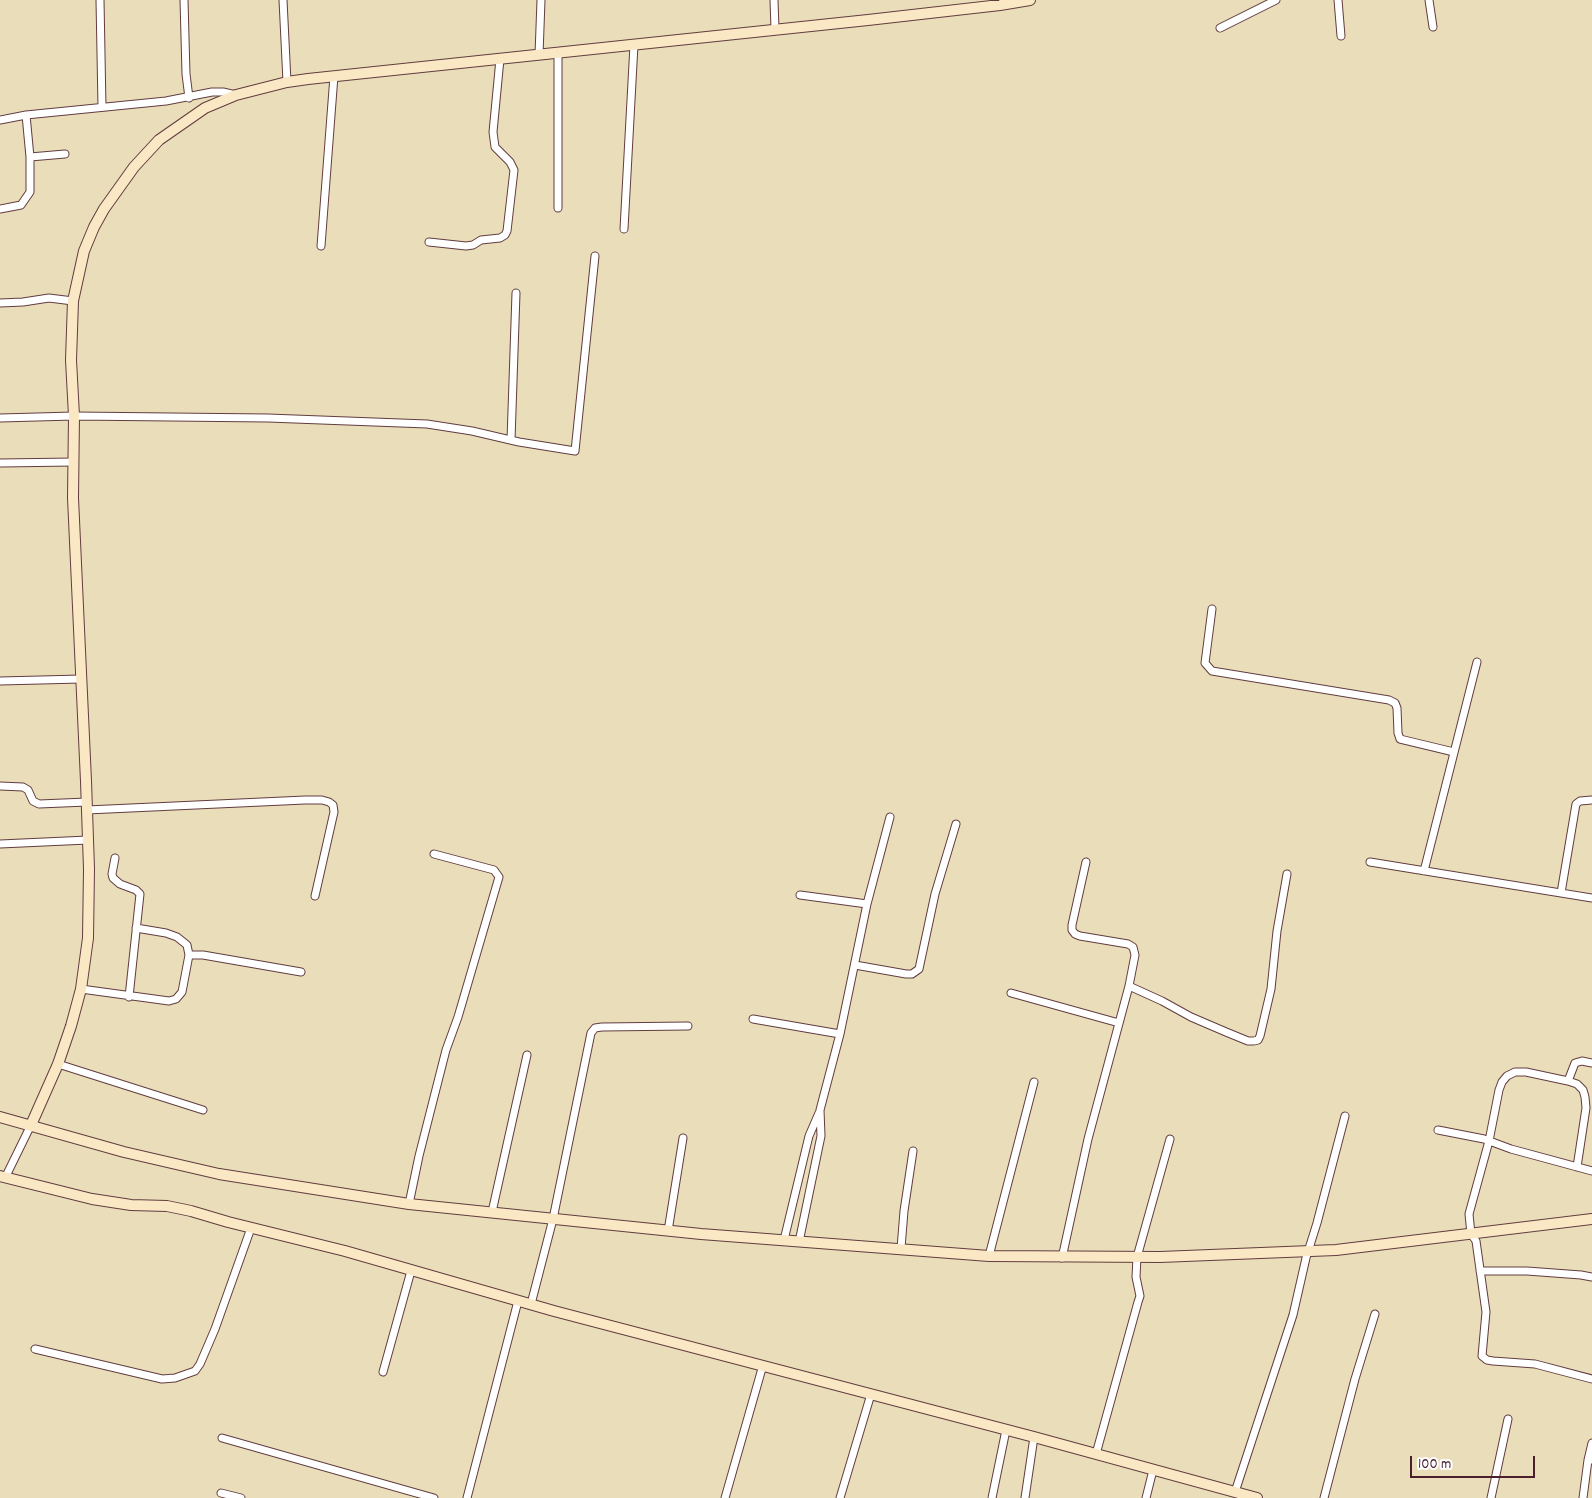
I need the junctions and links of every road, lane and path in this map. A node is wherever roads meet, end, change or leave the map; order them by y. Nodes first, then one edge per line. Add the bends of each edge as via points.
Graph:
1 (100, 0) edge
2 (184, 0) edge
3 (283, 0) edge
4 (541, 0) edge
5 (774, 0) edge
6 (1030, 0) edge
7 (1276, 0) edge
8 (1338, 0) edge
9 (1429, 0) edge
10 (1433, 27) dead end
11 (1220, 28) dead end
12 (776, 29) junction
13 (1340, 36) dead end
14 (634, 45) junction
15 (558, 53) junction
16 (539, 55) junction
17 (500, 59) junction
18 (334, 76) junction
19 (287, 82) junction
20 (236, 95) junction
21 (189, 98) junction
22 (102, 107) junction
23 (26, 115) junction
24 (0, 120) edge
25 (64, 154) dead end
26 (30, 157) junction
27 (558, 208) dead end
28 (0, 209) edge
29 (624, 229) dead end
30 (429, 242) dead end
31 (321, 246) dead end
32 (595, 256) dead end
33 (516, 292) dead end
34 (74, 301) junction
35 (0, 303) edge
36 (74, 416) junction
37 (0, 418) edge
38 (510, 440) junction
39 (74, 462) junction
40 (0, 463) edge
41 (1212, 609) dead end
42 (1476, 662) dead end
43 (81, 679) junction
44 (0, 681) edge
45 (1454, 752) junction
46 (0, 786) edge
47 (1592, 800) edge
48 (87, 806) junction
49 (890, 817) dead end
50 (956, 824) dead end
51 (88, 840) junction
52 (0, 844) edge
53 (434, 854) dead end
54 (115, 858) dead end
55 (1086, 862) dead end
56 (1370, 862) dead end
57 (1424, 871) junction
58 (1287, 874) dead end
59 (1561, 893) junction
60 (800, 895) dead end
61 (315, 896) dead end
62 (1592, 898) edge
63 (867, 904) junction
64 (136, 928) junction
65 (189, 955) junction
66 (855, 965) junction
67 (301, 972) dead end
68 (1129, 986) junction
69 (81, 989) junction
70 (1011, 993) dead end
71 (129, 996) junction
72 (753, 1018) dead end
73 (1119, 1023) junction
74 (688, 1026) dead end
75 (840, 1034) junction
76 (527, 1055) dead end
77 (1592, 1063) edge
78 (58, 1064) junction
79 (1568, 1081) junction
80 (1034, 1082) dead end
81 (203, 1110) dead end
82 (820, 1110) junction
83 (1345, 1116) dead end
84 (0, 1117) edge
85 (31, 1125) junction
86 (1438, 1130) dead end
87 (683, 1138) dead end
88 (1170, 1138) dead end
89 (1488, 1140) junction
90 (913, 1151) dead end
91 (1577, 1167) junction
92 (1592, 1172) edge
93 (2, 1177) edge
94 (409, 1204) junction
95 (492, 1212) junction
96 (553, 1219) junction
97 (1592, 1219) edge
98 (251, 1228) junction
99 (668, 1231) junction
100 (1471, 1234) junction
101 (784, 1240) junction
102 (799, 1242) junction
103 (901, 1248) junction
104 (1308, 1251) junction
105 (989, 1256) junction
106 (1137, 1257) junction
107 (1062, 1258) junction
108 (1480, 1270) junction
109 (411, 1271) junction
110 (1592, 1277) edge
111 (518, 1301) junction
112 (530, 1304) junction
113 (1375, 1314) dead end
114 (35, 1349) dead end
115 (763, 1365) junction
116 (383, 1372) dead end
117 (1592, 1380) edge
118 (871, 1394) junction
119 (1508, 1419) dead end
120 (1006, 1430) junction
121 (1034, 1437) junction
122 (222, 1438) dead end
123 (1592, 1443) edge
124 (1096, 1454) junction
125 (1590, 1460) edge
126 (1153, 1470) junction
127 (1235, 1492) junction
128 (221, 1493) dead end
129 (240, 1498) edge
130 (434, 1498) edge
131 (467, 1498) edge
132 (725, 1498) edge
133 (840, 1498) edge
134 (992, 1498) edge
135 (1025, 1498) edge
136 (1146, 1498) edge
137 (1257, 1498) edge
138 (1324, 1498) edge
139 (1491, 1498) edge
140 (1583, 1498) edge

1 - 22 street
2 - 21 street
3 - 19 street
4 - 16 street
5 - 12 street
6 - 12 main road
7 - 11 street
8 - 13 street
9 - 10 street
12 - 14 main road
14 - 15 main road
14 - 29 street
15 - 16 main road
15 - 27 street
16 - 17 main road
17 - 18 main road
17 - 30 street via 493,132 495,147 514,170 507,231 500,238 466,246
18 - 19 main road
18 - 31 street
19 - 20 main road
20 - 21 street via 223,92
20 - 34 main road via 205,108 176,127 159,140 122,182 84,251
21 - 22 street
22 - 23 street
23 - 24 street
23 - 26 street
25 - 26 street
26 - 28 street via 31,183 26,199 21,205
32 - 38 street via 575,451
33 - 38 street
34 - 35 street via 50,298
34 - 36 main road
36 - 37 street
36 - 38 street via 287,418 427,424
36 - 39 main road
39 - 40 street
39 - 43 main road
41 - 45 street via 1205,663 1212,671 1389,700 1398,708 1400,739
42 - 45 street
43 - 44 street
43 - 48 main road
45 - 57 street
46 - 48 street via 23,787 39,804
47 - 59 street via 1576,804
48 - 51 main road
48 - 61 street via 329,802 334,812
49 - 63 street
50 - 66 street via 935,894 919,968 912,974 906,974
51 - 52 street
51 - 69 main road via 88,938
53 - 94 street via 494,870 499,877 446,1050
54 - 64 street via 113,878 140,894
55 - 68 street via 1072,930 1080,936 1133,947 1135,955
56 - 57 street
57 - 59 street
58 - 68 street via 1271,989 1258,1040 1248,1041 1226,1032
59 - 62 street
60 - 63 street
63 - 66 street
64 - 65 street via 177,937 187,944
64 - 71 street
65 - 67 street
65 - 71 street via 182,992 176,999 161,1001
66 - 75 street
68 - 73 street
69 - 71 street
69 - 78 main road
70 - 73 street
72 - 75 street
73 - 107 street via 1088,1139
74 - 96 street via 595,1028
75 - 82 street
76 - 95 street
77 - 79 street via 1575,1063
78 - 81 street
78 - 85 main road
79 - 89 street via 1526,1072 1507,1076 1499,1090
79 - 91 street via 1577,1084 1585,1097
80 - 105 street
82 - 101 street via 809,1136
82 - 102 street via 821,1136
83 - 104 street
84 - 85 main road
85 - 93 street
85 - 94 main road via 124,1152 219,1174
86 - 89 street
87 - 99 street
88 - 106 street
89 - 91 street
89 - 100 street via 1469,1214
90 - 103 street
91 - 92 street
93 - 98 main road via 92,1199 177,1207
94 - 95 main road
95 - 96 main road
96 - 99 main road
96 - 112 street
97 - 100 main road
98 - 109 main road
98 - 114 street via 215,1329 195,1371 162,1379
99 - 101 main road
100 - 104 main road
100 - 108 street via 1476,1240
101 - 102 main road
102 - 103 main road
103 - 105 main road
104 - 106 main road
104 - 127 street via 1293,1315
105 - 107 main road
106 - 107 main road
106 - 124 street via 1136,1277 1140,1296
108 - 110 street
108 - 117 street via 1486,1312 1483,1358 1535,1364
109 - 111 main road
109 - 116 street
111 - 112 main road
111 - 131 street
112 - 115 main road
113 - 138 street
115 - 118 main road
115 - 132 street
118 - 120 main road
118 - 133 street
119 - 139 street
120 - 121 main road
120 - 134 street
121 - 124 main road
121 - 135 street
122 - 130 street
123 - 125 street
124 - 126 main road
125 - 140 street
126 - 127 main road
126 - 136 street
127 - 137 main road
128 - 129 street

